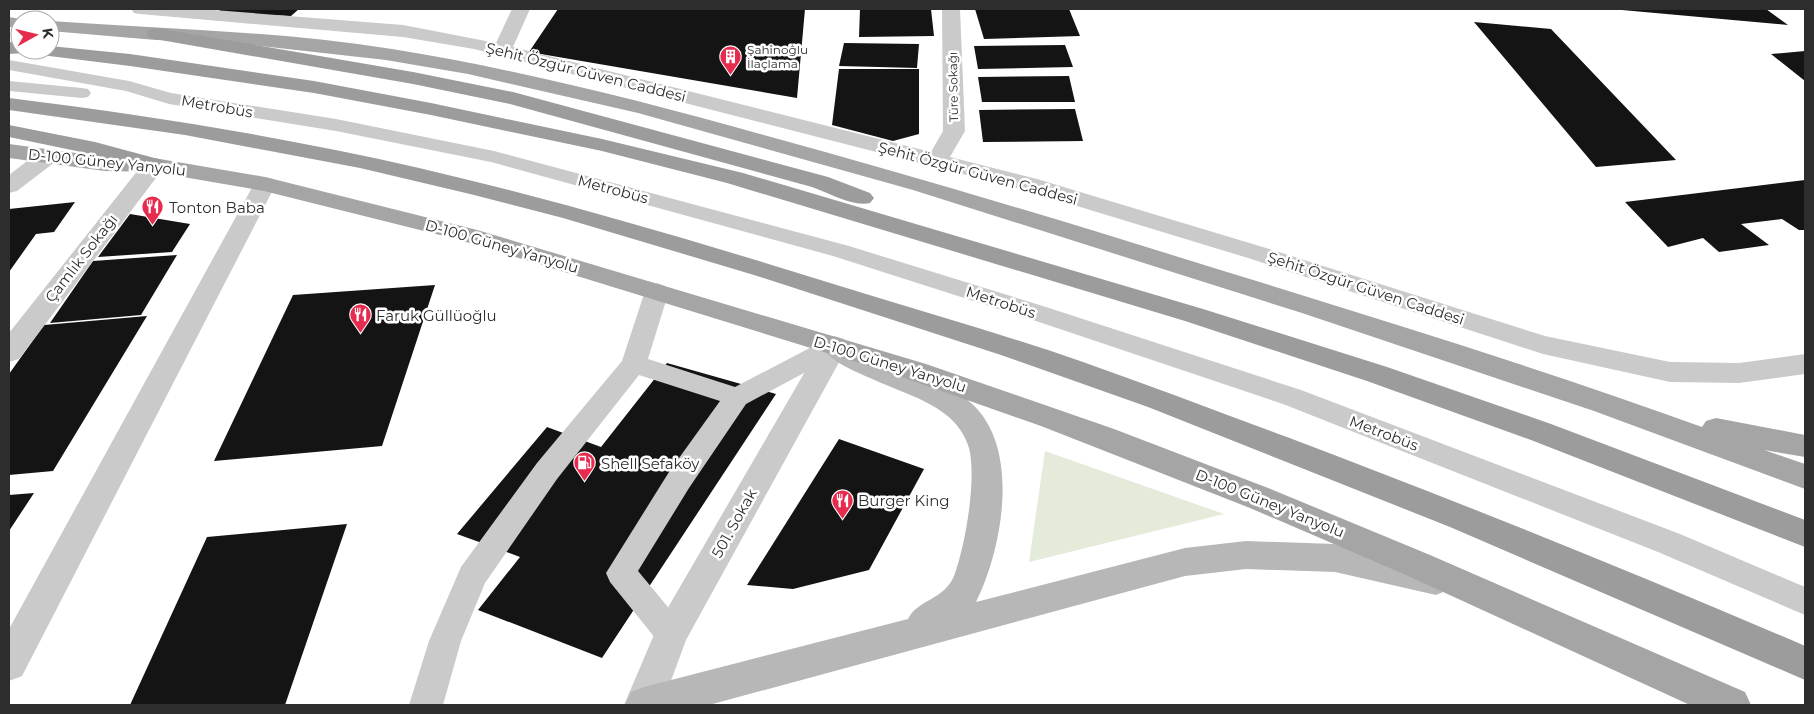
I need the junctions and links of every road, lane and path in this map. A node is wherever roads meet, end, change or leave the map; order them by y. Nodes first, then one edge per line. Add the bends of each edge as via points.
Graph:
1 (140, 9) edge
2 (521, 9) edge
3 (951, 9) edge
4 (179, 10) edge
5 (305, 16) edge
6 (60, 27) edge
7 (156, 34) junction
8 (502, 50) junction
9 (60, 53) edge
10 (9, 65) edge
11 (9, 86) edge
12 (666, 93) junction
13 (169, 98) junction
14 (9, 104) edge
15 (642, 108) junction
16 (9, 131) edge
17 (9, 152) edge
18 (47, 157) junction
19 (937, 160) junction
20 (154, 165) junction
21 (265, 184) junction
22 (9, 186) edge
23 (951, 241) junction
24 (657, 292) junction
25 (834, 346) junction
26 (9, 352) edge
27 (634, 364) junction
28 (1805, 364) edge
29 (737, 397) junction
30 (1604, 403) junction
31 (1805, 446) edge
32 (1805, 477) edge
33 (1805, 534) edge
34 (1468, 587) junction
35 (1805, 601) edge
36 (671, 634) junction
37 (850, 650) junction
38 (1805, 663) edge
39 (9, 664) edge
40 (426, 705) edge
41 (644, 705) edge
42 (1732, 705) edge

1 - 4 street, Şehit Özgür Güven Caddesi
2 - 8 street
3 - 19 street, Türe Sokağı via 954,131
4 - 5 street, Şehit Özgür Güven Caddesi
5 - 8 street, Şehit Özgür Güven Caddesi via 448,37
6 - 7 main road
7 - 15 main road via 226,36 386,54 468,68
7 - 23 highway via 513,98 820,182 891,210
8 - 12 street, Şehit Özgür Güven Caddesi
9 - 23 highway via 264,79 450,112 735,178
10 - 13 lane, Metrobüs via 129,86
11 - 13 lane, Metrobüs
12 - 15 street
12 - 19 street, Şehit Özgür Güven Caddesi
13 - 35 lane, Metrobüs via 336,125 494,157 850,254 1292,397 1669,543
14 - 38 highway via 157,123 400,170 567,212 748,265 1109,382 1519,541
15 - 30 main road via 921,185
16 - 20 highway via 95,148
17 - 18 main road, D-100 Güney Yanyolu
18 - 20 main road, D-100 Güney Yanyolu via 105,164
18 - 22 street
19 - 28 street, Şehit Özgür Güven Caddesi via 1029,184 1256,253 1543,345 1670,372 1739,373
20 - 21 main road, D-100 Güney Yanyolu
20 - 26 street, Çamlık Sokağı
21 - 24 main road, D-100 Güney Yanyolu via 459,233
21 - 39 street
23 - 33 highway via 1377,374 1541,432
24 - 25 main road, D-100 Güney Yanyolu
24 - 27 lane
25 - 29 lane
25 - 34 main road, D-100 Güney Yanyolu via 891,361 1140,450
25 - 36 street, 501. Sokak
25 - 37 main road via 939,398 964,414 980,439 986,461 981,537 969,581 956,602 923,622
27 - 29 lane
27 - 40 lane via 547,471 472,576 445,641
29 - 36 lane via 621,573
30 - 31 main road via 1750,437
30 - 32 main road
34 - 37 main road via 1335,558 1246,555 1185,562
34 - 42 main road, D-100 Güney Yanyolu
36 - 41 street, 501. Sokak
37 - 41 main road

